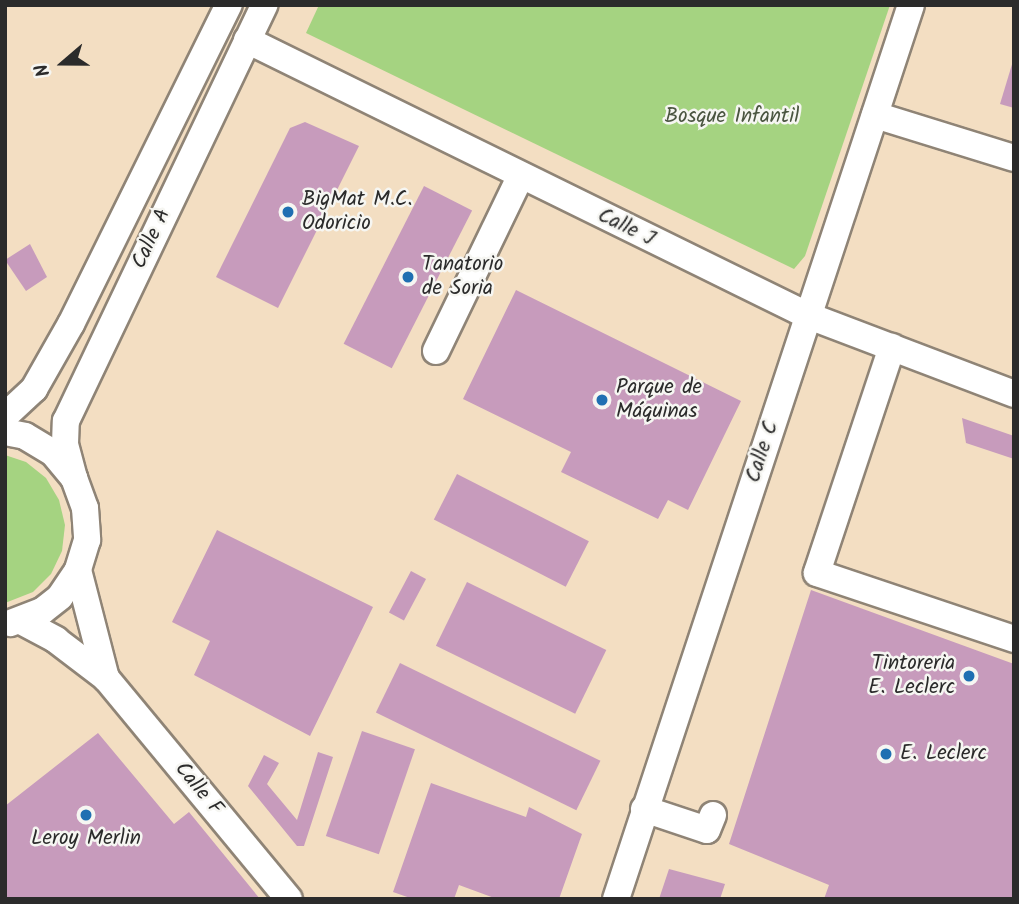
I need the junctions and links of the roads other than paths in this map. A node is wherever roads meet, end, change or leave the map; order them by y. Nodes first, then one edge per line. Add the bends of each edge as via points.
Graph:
1 (229, 5) edge
2 (264, 5) edge
3 (911, 5) edge
4 (247, 40) junction
5 (875, 115) junction
6 (1014, 158) edge
7 (520, 177) junction
8 (808, 316) junction
9 (892, 347) junction
10 (436, 351) dead end
11 (1014, 394) edge
12 (5, 415) edge
13 (5, 432) edge
14 (74, 478) junction
15 (78, 570) junction
16 (13, 622) edge
17 (1014, 639) edge
18 (106, 678) junction
19 (644, 809) junction
20 (713, 815) dead end
21 (289, 899) edge
22 (616, 899) edge

1 - 12 street, Calle A via 71,324 34,389
2 - 4 street, Calle A
3 - 5 street, Calle C
4 - 7 street, Calle J
4 - 14 street, Calle A via 66,421 65,444
5 - 6 street
5 - 8 street, Calle C
7 - 8 street, Calle J
7 - 10 street
8 - 9 street, Calle J
8 - 19 street, Calle C
9 - 11 street, Calle J
9 - 17 street via 817,573
13 - 14 street via 25,436 53,453
14 - 15 street, Calle A via 85,508 87,540
15 - 16 street via 60,597
15 - 18 street, Calle F
16 - 18 street, Calle F via 56,640
18 - 21 street, Calle F
19 - 20 street via 707,830
19 - 22 street, Calle C

